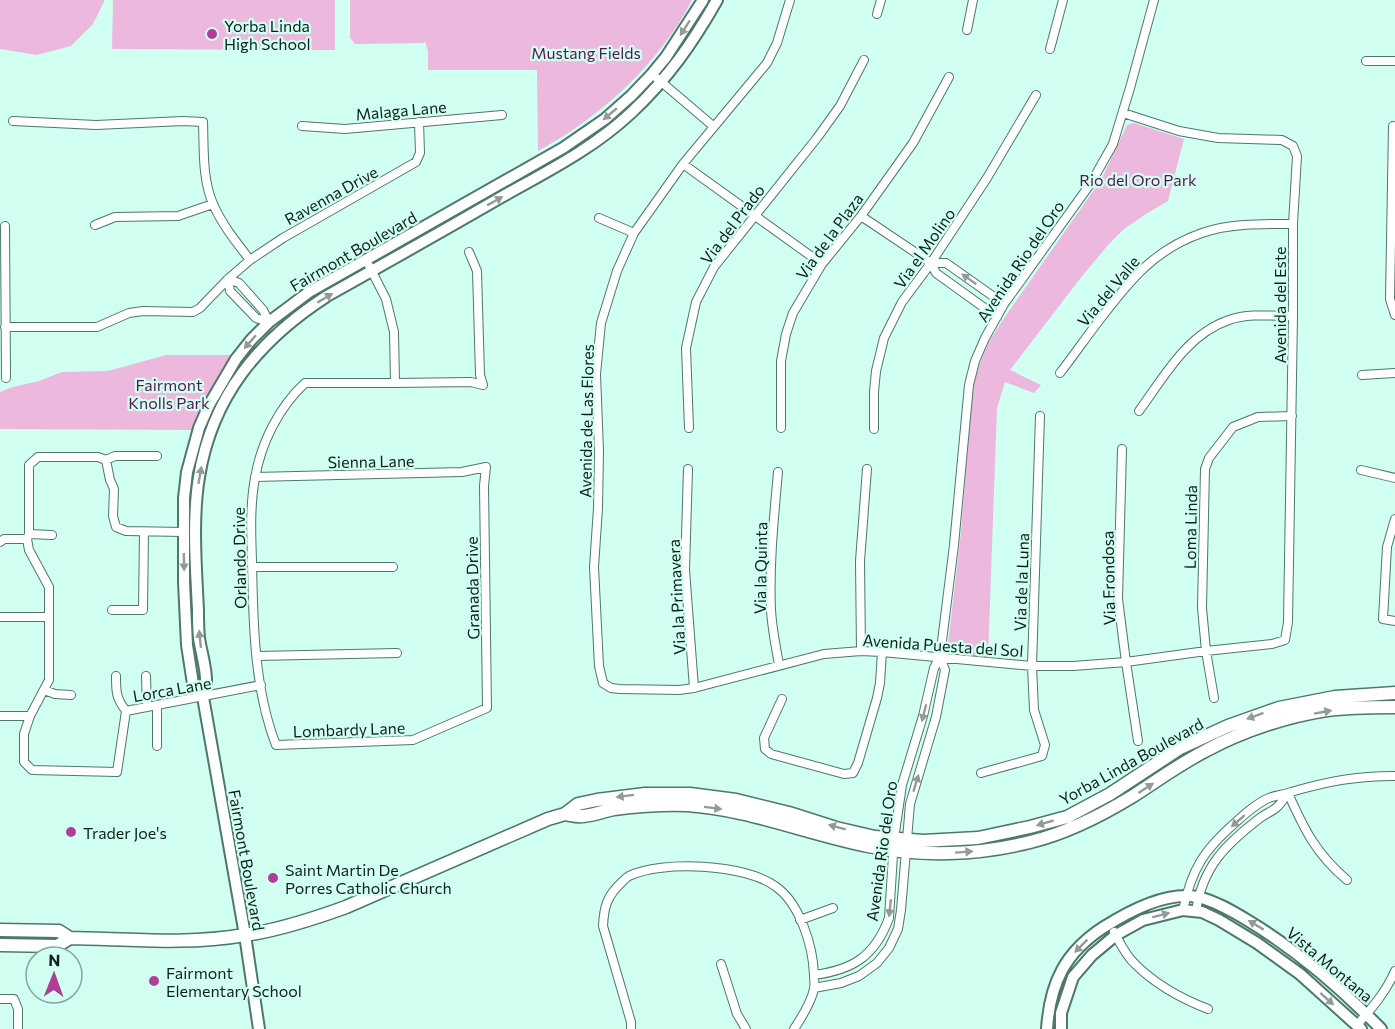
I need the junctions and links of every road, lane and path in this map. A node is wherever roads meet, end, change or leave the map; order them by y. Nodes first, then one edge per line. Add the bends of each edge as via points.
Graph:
1 (703, 0) edge
2 (717, 0) edge
3 (790, 0) edge
4 (881, 0) edge
5 (973, 0) edge
6 (1063, 0) edge
7 (1154, 0) edge
8 (877, 14) dead end
9 (967, 30) dead end
10 (1050, 49) dead end
11 (864, 60) dead end
12 (1366, 61) dead end
13 (1395, 61) edge
14 (652, 74) junction
15 (949, 77) dead end
16 (662, 82) junction
17 (1036, 95) dead end
18 (1123, 113) junction
19 (502, 115) dead end
20 (13, 121) dead end
21 (419, 122) junction
22 (302, 126) dead end
23 (713, 126) junction
24 (1393, 126) dead end
25 (1394, 149) edge
26 (683, 164) junction
27 (213, 204) junction
28 (755, 215) junction
29 (861, 216) junction
30 (599, 218) dead end
31 (1293, 224) junction
32 (95, 225) dead end
33 (5, 226) dead end
34 (634, 233) junction
35 (1393, 241) edge
36 (469, 252) dead end
37 (250, 260) junction
38 (366, 260) junction
39 (931, 263) junction
40 (822, 264) junction
41 (372, 271) junction
42 (228, 279) junction
43 (1004, 304) junction
44 (1395, 315) edge
45 (1293, 316) junction
46 (997, 317) junction
47 (269, 322) junction
48 (5, 327) junction
49 (278, 332) junction
50 (1060, 373) dead end
51 (1395, 373) edge
52 (1362, 375) dead end
53 (6, 378) dead end
54 (395, 384) junction
55 (1139, 411) dead end
56 (1040, 416) dead end
57 (1292, 416) junction
58 (689, 428) dead end
59 (781, 428) dead end
60 (874, 429) dead end
61 (1122, 449) dead end
62 (157, 456) dead end
63 (106, 460) junction
64 (486, 467) joint
65 (688, 469) dead end
66 (867, 470) dead end
67 (1361, 470) dead end
68 (778, 472) dead end
69 (255, 477) junction
70 (1395, 478) edge
71 (1395, 519) edge
72 (144, 532) junction
73 (184, 532) junction
74 (196, 533) junction
75 (52, 535) dead end
76 (28, 537) junction
77 (0, 542) edge
78 (252, 567) junction
79 (393, 567) dead end
80 (111, 610) dead end
81 (0, 617) edge
82 (49, 617) junction
83 (1395, 621) edge
84 (1285, 640) joint
85 (861, 651) junction
86 (1206, 651) junction
87 (882, 652) junction
88 (397, 653) dead end
89 (257, 656) junction
90 (940, 657) junction
91 (1126, 662) junction
92 (780, 665) junction
93 (1032, 666) junction
94 (116, 676) dead end
95 (146, 676) dead end
96 (603, 682) joint
97 (261, 686) junction
98 (694, 688) junction
99 (44, 690) junction
100 (1395, 693) edge
101 (71, 695) dead end
102 (202, 697) junction
103 (1214, 698) dead end
104 (782, 699) dead end
105 (157, 705) junction
106 (147, 707) junction
107 (1395, 707) edge
108 (487, 708) joint
109 (126, 711) junction
110 (0, 716) edge
111 (30, 716) junction
112 (1138, 741) dead end
113 (276, 745) joint
114 (157, 746) dead end
115 (981, 772) dead end
116 (1395, 776) edge
117 (1288, 794) junction
118 (900, 845) junction
119 (1347, 880) dead end
120 (1186, 897) junction
121 (1198, 897) junction
122 (833, 908) dead end
123 (1183, 910) junction
124 (1196, 912) junction
125 (800, 920) junction
126 (1109, 924) junction
127 (0, 930) edge
128 (245, 935) junction
129 (1116, 935) junction
130 (70, 938) junction
131 (0, 945) edge
132 (721, 964) dead end
133 (1395, 971) edge
134 (814, 975) junction
135 (814, 988) junction
136 (0, 999) edge
137 (1208, 1009) dead end
138 (1366, 1014) junction
139 (1359, 1027) edge
140 (18, 1029) edge
141 (259, 1029) edge
142 (631, 1029) edge
143 (746, 1029) edge
144 (794, 1029) edge
145 (1047, 1029) edge
146 (1060, 1029) edge
147 (1381, 1029) edge

1 -> 14 main road, Fairmont Boulevard
2 - 16 main road, Fairmont Boulevard
3 - 23 street, Avenida de Las Flores via 767,63
4 - 8 street
5 - 9 street
6 - 10 street
7 - 18 street, Avenida Rio del Oro
11 - 28 street, Via del Prado via 818,138
12 - 13 street
14 - 16 street
14 -> 38 main road, Fairmont Boulevard via 605,119 563,148
15 - 29 street, Via de la Plaza via 913,143
16 - 23 street
41 -> 16 main road, Fairmont Boulevard via 594,143
17 - 39 street, Via el Molino
18 - 31 street, Avenida del Este via 1179,131 1218,138 1282,140 1293,146 1297,156
18 - 43 street, Avenida Rio del Oro via 1113,144 1091,183
19 - 21 street, Malaga Lane
20 - 27 street via 96,125 203,122 204,159
21 - 22 street, Malaga Lane via 345,129
21 - 37 street, Ravenna Drive via 420,153 416,162
23 - 26 street, Avenida de Las Flores
24 - 25 street
25 - 35 street
26 - 28 street
26 - 34 street, Avenida de Las Flores
27 - 32 street via 178,216 115,217
27 - 37 street
28 - 40 street
28 - 58 street, Via del Prado via 714,267 696,302 686,348
29 - 39 street
29 - 40 street, Via de la Plaza
30 - 34 street
31 - 45 street, Avenida del Este
31 - 50 street, Via del Valle via 1243,225 1203,232 1172,246 1127,284
33 - 48 street
34 - 96 street, Avenida de Las Flores via 601,323 596,374 599,451 594,567
35 - 44 street via 1390,299
36 - 54 street via 477,272 483,385
37 - 42 street, Ravenna Drive
38 - 41 street
38 - 47 main road, Fairmont Boulevard via 309,292
43 -> 39 street via 946,263
39 - 46 street via 936,273
39 - 60 street, Via el Molino via 902,302 884,338 876,371
40 - 59 street, Via de la Plaza via 793,313 786,334 781,361
49 -> 41 main road, Fairmont Boulevard via 304,311
41 - 54 street via 386,299 394,332
42 - 47 street via 239,282
42 - 47 street via 230,291 256,318
42 - 48 street, Ravenna Drive via 193,312 129,313 97,327
43 - 46 street, Avenida Rio del Oro
45 - 55 street via 1249,316 1207,331 1180,355
45 - 57 street, Avenida del Este
46 - 90 street, Avenida Rio del Oro via 975,360 969,385
47 - 49 main road
47 -> 73 main road, Fairmont Boulevard via 236,360 199,428 187,472
48 - 53 street
74 -> 49 main road, Fairmont Boulevard via 199,477 220,411 247,365
51 - 52 street
54 - 69 street, Orlando Drive via 306,383 279,416
56 - 93 street, Via de la Luna
57 - 84 street, Avenida del Este
57 - 86 street, Loma Linda via 1258,417 1233,427 1209,458 1205,469 1202,608
61 - 91 street, Via Frondosa via 1118,599
62 - 63 street via 115,456
63 - 72 street via 114,489 116,527
63 - 76 street via 98,456 38,457 29,465
64 - 69 street, Sienna Lane via 462,472
64 - 108 street, Granada Drive
65 - 98 street, Via la Primavera via 685,570
66 - 85 street via 860,561
67 - 70 street
68 - 92 street, Via la Quinta via 771,587
69 - 78 street, Orlando Drive
71 - 83 street via 1387,547 1383,619
72 - 73 street
72 - 80 street via 143,610
73 - 74 main road
73 -> 102 main road, Fairmont Boulevard via 187,645 193,684
102 -> 74 main road, Fairmont Boulevard via 206,682 199,638
75 - 76 street
76 - 77 street
76 - 82 street via 30,550 49,587
78 - 79 street
78 - 89 street, Orlando Drive
81 - 82 street
82 - 99 street via 49,680
84 - 86 street, Avenida Puesta del Sol
85 - 87 street, Avenida Puesta del Sol
85 - 92 street, Avenida Puesta del Sol via 824,654
86 - 91 street, Avenida Puesta del Sol
86 - 103 street, Loma Linda
87 - 90 street, Avenida Puesta del Sol
87 - 104 street via 877,698 853,773 844,774 771,754 765,748 764,738
88 - 89 street
89 - 97 street, Orlando Drive
90 - 93 street, Avenida Puesta del Sol
90 -> 118 street, Avenida Rio del Oro via 902,785
118 -> 90 street, Avenida Rio del Oro via 938,708 945,670
91 - 93 street, Avenida Puesta del Sol
91 - 112 street, Via Frondosa
92 - 98 street, Avenida Puesta del Sol
93 - 115 street, Via de la Luna via 1034,710 1045,745 1042,756
94 - 109 street via 118,702
95 - 106 street
96 - 98 street, Avenida Puesta del Sol via 620,689
97 - 102 street, Lorca Lane
97 - 113 street, Orlando Drive
99 - 101 street
99 - 111 street
100 -> 118 main road, Yorba Linda Boulevard via 1324,699 1279,708 1228,726 1180,748 1110,795 1067,817 978,838
102 - 105 street, Lorca Lane
102 - 128 main road, Fairmont Boulevard
105 - 106 street, Lorca Lane
105 - 114 street
106 - 109 street, Lorca Lane
118 -> 107 main road, Yorba Linda Boulevard via 935,853 965,853 1031,842 1094,818 1208,749 1248,731 1325,711
108 - 113 street, Lombardy Lane via 413,740
109 - 111 street, Lorca Lane via 117,772 32,770 24,762 24,734
110 - 111 street
116 - 117 street via 1340,779
117 - 119 street via 1315,846
117 -> 120 street via 1257,805 1220,837 1197,865
117 - 121 street via 1222,851
118 - 128 main road, Yorba Linda Boulevard via 736,800 690,794 606,799 578,804 565,814 346,907 279,929
118 -> 134 street, Avenida Rio del Oro via 889,918 876,944 853,965
118 - 135 street, Avenida Rio del Oro via 902,910 889,948 878,963 859,976
120 - 121 main road, Vista Montana
120 - 123 street
120 - 126 main road, Vista Montana via 1159,900
121 - 124 street
138 -> 121 main road, Vista Montana via 1283,943 1231,910
122 - 125 street
123 - 124 main road, Vista Montana
129 -> 123 main road, Vista Montana via 1143,920
124 -> 139 main road, Vista Montana via 1219,920 1257,943 1300,974
125 - 134 street via 809,943
125 - 142 street via 792,903 775,885 744,872 689,866 628,877 612,891 604,910 603,926
126 - 129 street
126 -> 145 main road, Vista Montana via 1080,946 1060,972 1050,997
127 - 130 main road, Yorba Linda Boulevard via 59,931
128 - 130 main road, Yorba Linda Boulevard via 192,940
128 - 141 main road, Fairmont Boulevard
129 - 137 street via 1134,964 1158,983
129 - 146 main road, Vista Montana via 1073,977 1061,1012
130 - 131 main road, Yorba Linda Boulevard via 57,945
132 - 143 street via 737,1014
133 - 138 street
134 - 135 street
135 - 144 street via 805,1014
136 - 140 street via 14,999
138 - 139 street
138 - 147 main road, Vista Montana

